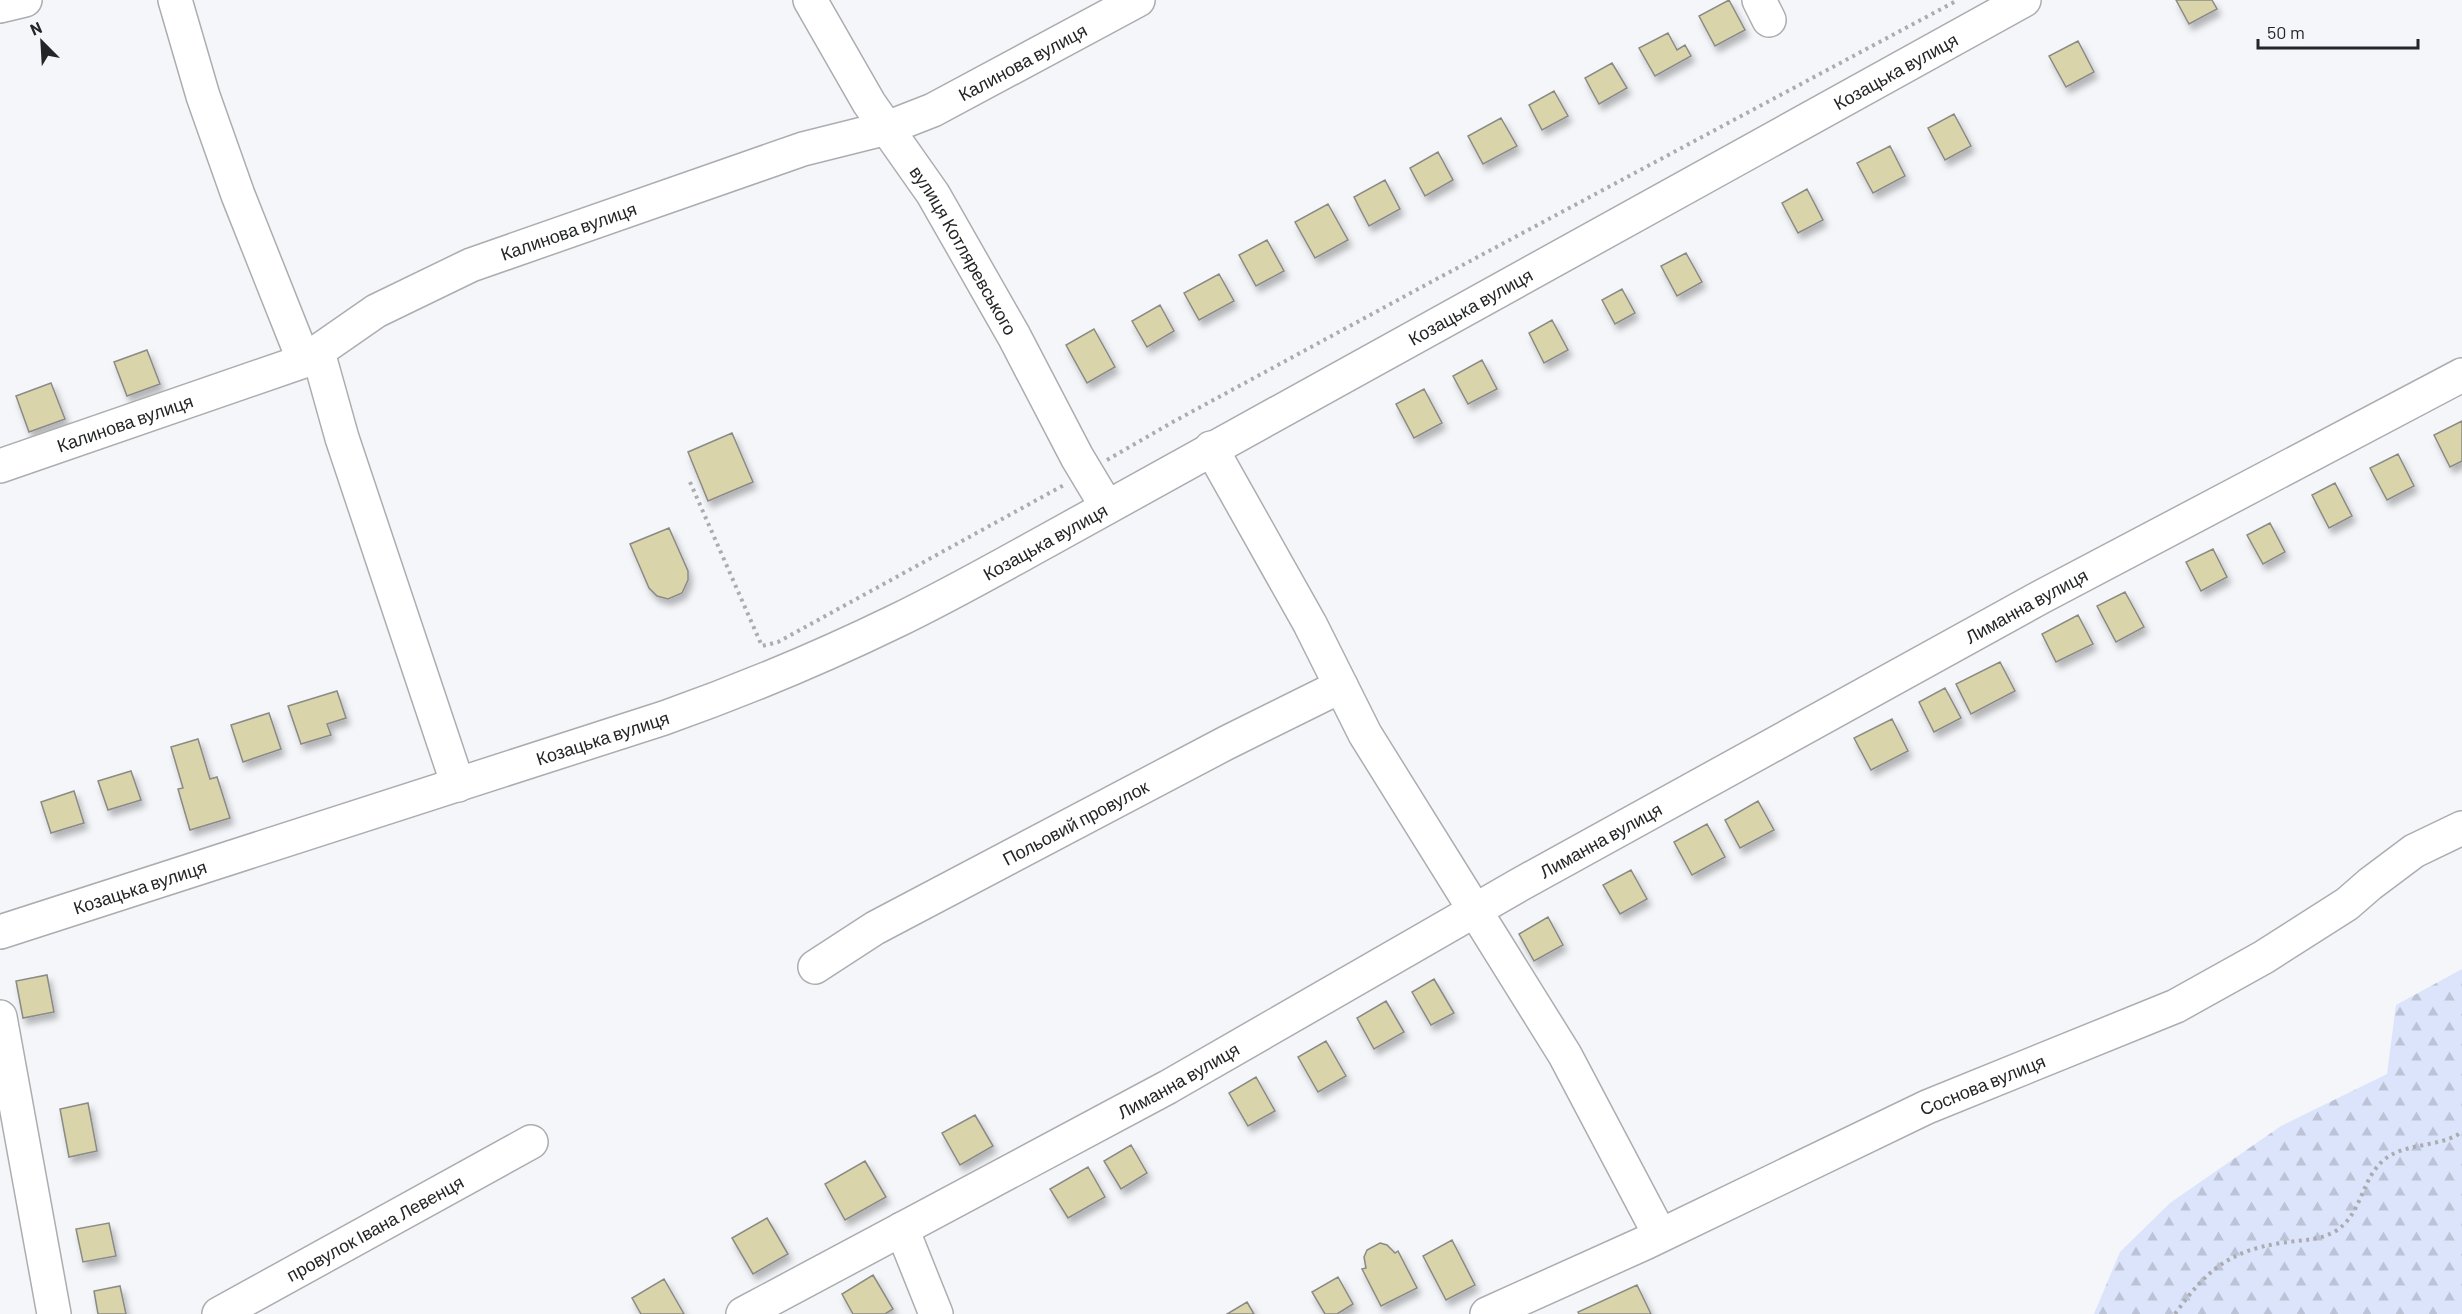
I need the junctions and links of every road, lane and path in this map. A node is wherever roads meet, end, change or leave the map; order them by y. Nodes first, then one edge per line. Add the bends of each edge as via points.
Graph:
1 (25, 0) edge
2 (175, 0) edge
3 (810, 0) edge
4 (1138, 0) edge
5 (1958, 0) edge
6 (2024, 0) edge
7 (0, 6) edge
8 (887, 128) junction
9 (311, 357) junction
10 (2462, 375) edge
11 (1211, 448) junction
12 (0, 466) edge
13 (1086, 472) junction
14 (690, 482) dead end
15 (1107, 507) junction
16 (1341, 686) junction
17 (458, 785) junction
18 (2462, 828) edge
19 (1474, 911) junction
20 (0, 932) edge
21 (815, 967) dead end
22 (0, 1017) edge
23 (2462, 1132) edge
24 (531, 1142) dead end
25 (902, 1229) junction
26 (1660, 1235) junction
27 (54, 1314) edge
28 (219, 1314) edge
29 (743, 1314) edge
30 (936, 1314) edge
31 (1487, 1314) edge
32 (2175, 1314) edge

1 - 7 street
2 - 9 street via 238,195
3 - 8 street, вулиця Котляревського
4 - 8 street, Калинова вулиця via 933,110
5 - 13 path
6 - 11 street, Козацька вулиця
8 - 9 street, Калинова вулиця via 803,149 471,265 376,311
8 - 13 street, вулиця Котляревського via 938,204
9 - 12 street, Калинова вулиця
9 - 17 street via 342,438
10 - 19 street, Лиманна вулиця via 2042,597
11 - 15 street, Козацька вулиця
11 - 16 street
13 - 14 path via 778,642 762,646
13 - 15 street, вулиця Котляревського
15 - 17 street, Козацька вулиця via 898,620 743,690
16 - 19 street via 1365,734
16 - 21 street, Польовий провулок via 875,928
17 - 20 street, Козацька вулиця
18 - 26 street, Соснова вулиця via 2414,851 2347,904 2176,1006 1927,1107
19 - 25 street, Лиманна вулиця via 1168,1087
19 - 26 street via 1565,1055
22 - 27 street
23 - 32 path via 2444,1141 2388,1156 2371,1174 2347,1223 2322,1238 2259,1247 2235,1256 2196,1285
24 - 28 street, провулок Івана Левенця
25 - 29 street, Лиманна вулиця
25 - 30 street
26 - 31 street, Соснова вулиця

